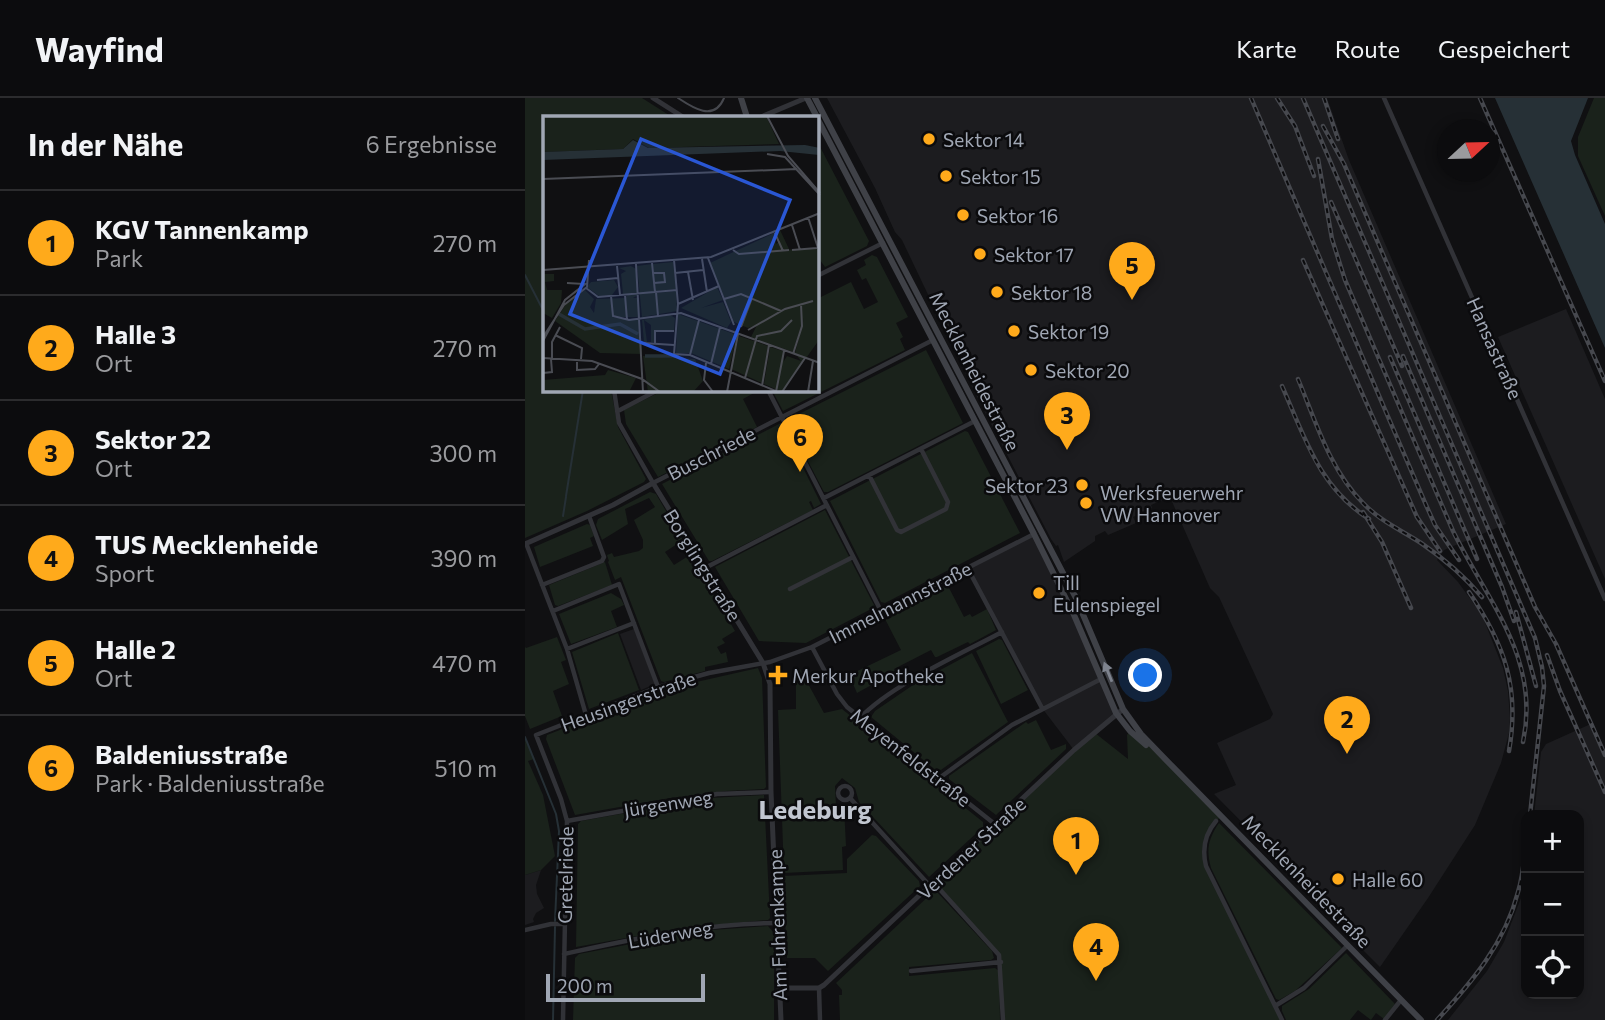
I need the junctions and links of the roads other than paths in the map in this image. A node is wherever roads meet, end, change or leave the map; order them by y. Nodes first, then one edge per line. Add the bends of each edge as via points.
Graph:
1 (653, 98) edge
2 (741, 98) edge
3 (749, 98) edge
4 (806, 98) edge
5 (1384, 98) edge
6 (815, 102) edge
7 (681, 116) edge
8 (747, 116) edge
9 (763, 116) edge
10 (819, 122) edge
11 (883, 243) junction
12 (819, 275) edge
13 (933, 340) junction
14 (614, 392) edge
15 (654, 392) edge
16 (769, 392) edge
17 (618, 411) junction
18 (782, 417) junction
19 (975, 421) junction
20 (921, 449) junction
21 (869, 475) junction
22 (653, 483) junction
23 (824, 498) junction
24 (827, 505) junction
25 (589, 516) junction
26 (1037, 525) junction
27 (1034, 534) junction
28 (525, 544) edge
29 (853, 557) junction
30 (967, 567) junction
31 (705, 568) junction
32 (542, 585) junction
33 (790, 589) dead end
34 (1063, 592) junction
35 (1076, 598) junction
36 (1605, 599) edge
37 (552, 611) junction
38 (881, 611) junction
39 (634, 623) junction
40 (1002, 632) junction
41 (812, 647) junction
42 (567, 649) junction
43 (763, 663) junction
44 (1101, 679) junction
45 (659, 687) junction
46 (1042, 708) junction
47 (1123, 709) junction
48 (1116, 713) junction
49 (586, 715) junction
50 (860, 718) junction
51 (536, 735) joint
52 (1170, 764) junction
53 (938, 779) junction
54 (771, 792) junction
55 (850, 798) dead end
56 (566, 821) junction
57 (1216, 821) dead end
58 (996, 825) junction
59 (932, 885) junction
60 (776, 923) junction
61 (563, 924) junction
62 (525, 930) edge
63 (1348, 945) junction
64 (564, 954) junction
65 (1001, 962) junction
66 (911, 971) dead end
67 (779, 988) junction
68 (819, 988) junction
69 (1401, 1000) junction
70 (1275, 1006) junction
71 (563, 1020) edge
72 (781, 1020) edge
73 (820, 1020) edge
74 (1003, 1020) edge
75 (1282, 1020) edge
76 (1385, 1020) edge
77 (1421, 1020) edge

1 - 7 street
2 - 3 main road
2 - 8 main road
4 - 6 main road, Mecklenheidestraße
4 - 9 street
5 - 36 street, Hansastraße
6 - 26 main road, Mecklenheidestraße
10 - 11 main road, Mecklenheidestraße
11 - 12 street
11 - 13 main road, Mecklenheidestraße
13 - 18 street, Buschriede
13 - 19 main road, Mecklenheidestraße
14 - 17 street, Borglingstraße
15 - 17 street
16 - 18 street
17 - 22 street, Borglingstraße via 619,423
18 - 22 street, Buschriede
18 - 23 street
19 - 20 street
19 - 27 main road, Mecklenheidestraße
20 - 21 street
20 - 21 street via 948,502 946,509 901,532
21 - 23 street
22 - 25 street, Buschriede
22 - 31 street, Borglingstraße
23 - 24 street
24 - 29 street
24 - 31 street
25 - 28 street, Buschriede
25 - 32 street via 602,561
26 - 27 main road
26 - 35 main road, Mecklenheidestraße
27 - 30 street, Immelmannstraße
27 - 34 main road, Mecklenheidestraße
28 - 32 street
29 - 33 street
29 - 38 street
30 - 38 street, Immelmannstraße
30 - 40 street
31 - 43 street, Borglingstraße
32 - 37 street
34 - 35 main road
34 - 44 main road, Mecklenheidestraße
47 -> 35 main road, Mecklenheidestraße
37 - 39 street via 619,584
37 - 42 street
38 - 41 street, Immelmannstraße
39 - 42 street
39 - 45 street
40 - 46 street
40 - 50 street via 914,680
41 - 43 street, Immelmannstraße
41 - 50 street, Meyenfeldstraße via 841,701
42 - 49 street
43 - 45 street, Heusingerstraße
43 - 54 street, Am Fuhrenkampe via 770,684
44 - 46 street
44 - 48 main road, Mecklenheidestraße
45 - 49 street, Heusingerstraße
46 - 53 street
47 - 48 street, Verdener Straße
47 - 52 main road, Mecklenheidestraße
48 - 52 main road, Mecklenheidestraße via 1130,732
48 - 58 street, Verdener Straße
49 - 51 street, Heusingerstraße
50 - 53 street, Meyenfeldstraße
51 - 56 street, Gretelriede
52 - 63 main road, Mecklenheidestraße
53 - 58 street, Meyenfeldstraße
54 - 56 street, Jürgenweg via 717,794
54 - 60 street, Am Fuhrenkampe
55 - 59 street
56 - 61 street, Gretelriede
57 - 70 street via 1203,853 1206,866
58 - 59 street, Verdener Straße
59 - 65 street via 996,950
59 - 68 street, Verdener Straße
60 - 64 street, Lüderweg via 669,933
60 - 67 street, Am Fuhrenkampe
61 - 62 street
61 - 64 street, Gretelriede
63 - 69 main road, Mecklenheidestraße
63 - 70 street via 1304,988
64 - 71 street, Gretelriede
65 - 66 street
65 - 74 street
67 - 68 street
67 - 72 street, Am Fuhrenkampe
68 - 73 street
69 - 76 street
69 - 77 main road, Mecklenheidestraße
70 - 75 street

